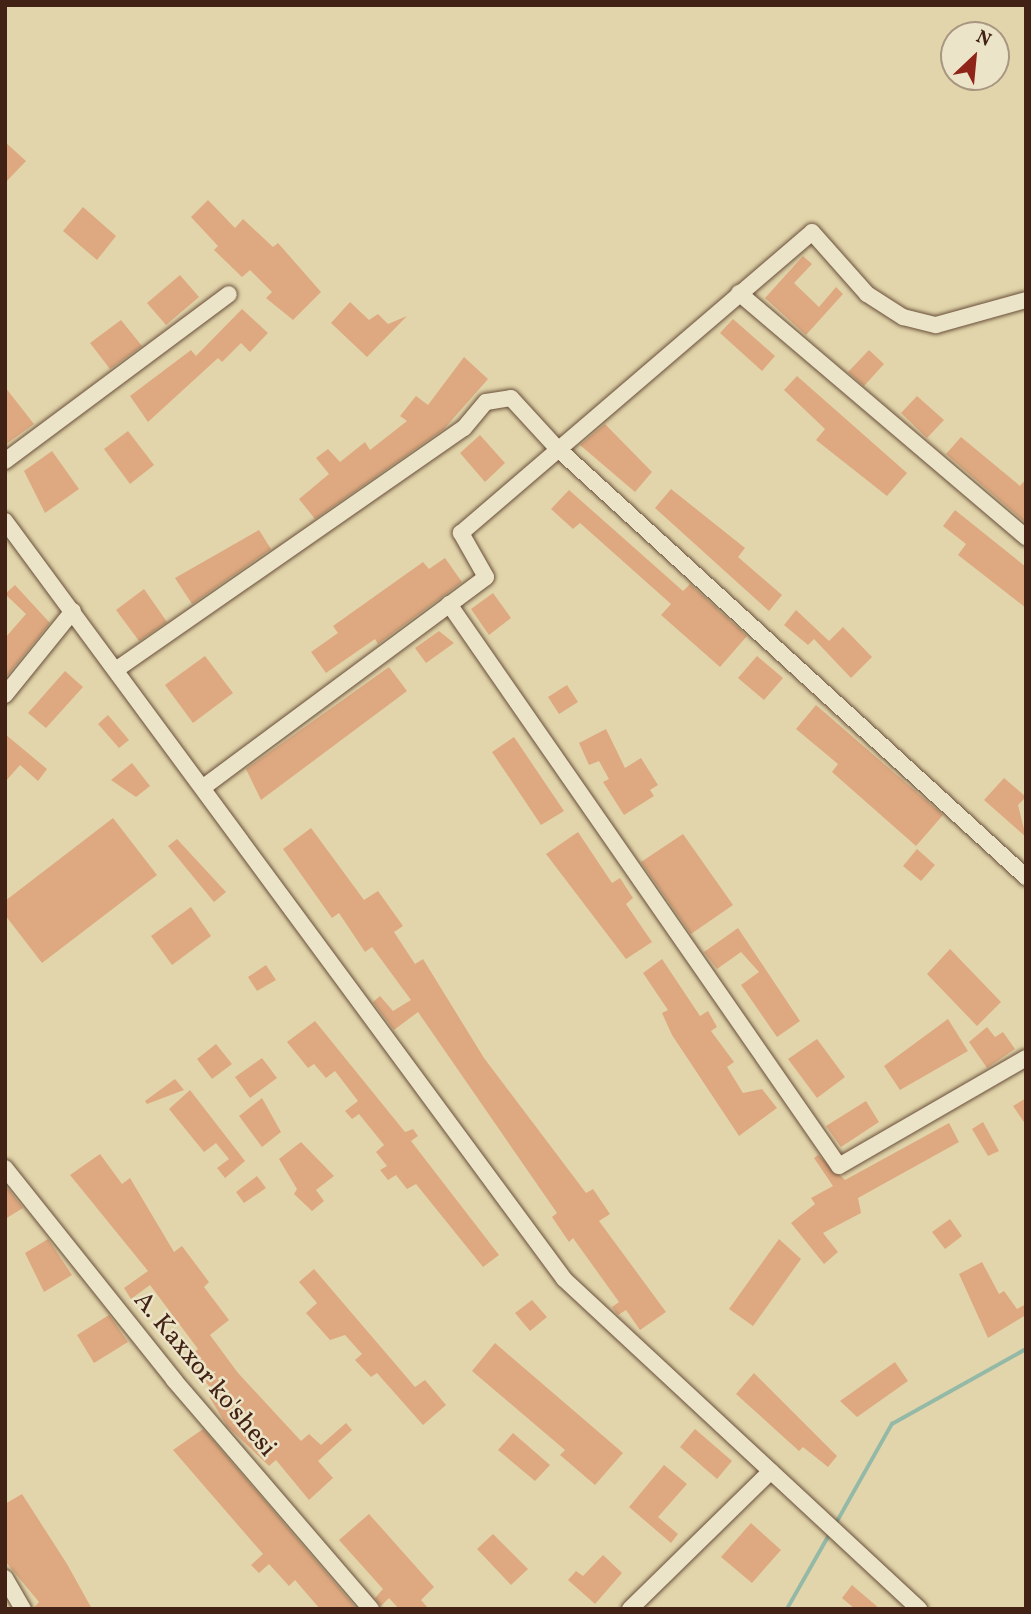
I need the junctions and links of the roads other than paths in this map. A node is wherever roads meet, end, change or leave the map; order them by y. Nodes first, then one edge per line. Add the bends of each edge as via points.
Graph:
1 (738, 293) junction
2 (229, 294) dead end
3 (1018, 301) edge
4 (1026, 315) edge
5 (557, 448) junction
6 (5, 461) edge
7 (5, 521) edge
8 (1026, 537) edge
9 (449, 604) junction
10 (73, 611) junction
11 (117, 669) junction
12 (5, 695) edge
13 (205, 786) junction
14 (1026, 877) edge
15 (1026, 1058) edge
16 (5, 1168) edge
17 (771, 1471) junction
18 (5, 1578) edge
19 (23, 1609) edge
20 (371, 1609) edge
21 (630, 1609) edge
22 (919, 1609) edge

1 - 3 street via 812,232 867,294 903,317 936,325
1 - 5 street
1 - 8 street
2 - 6 street
3 - 4 street
5 - 9 street via 461,533 486,577
5 - 11 street via 512,398 486,402 464,428
5 - 14 street
7 - 10 street
9 - 13 street
9 - 15 street via 839,1166
10 - 11 street
10 - 12 street
11 - 13 street
13 - 17 street via 564,1279
16 - 20 street, A. Kaxxor ko'shesi via 174,1380
17 - 21 street
17 - 22 street
18 - 19 street

